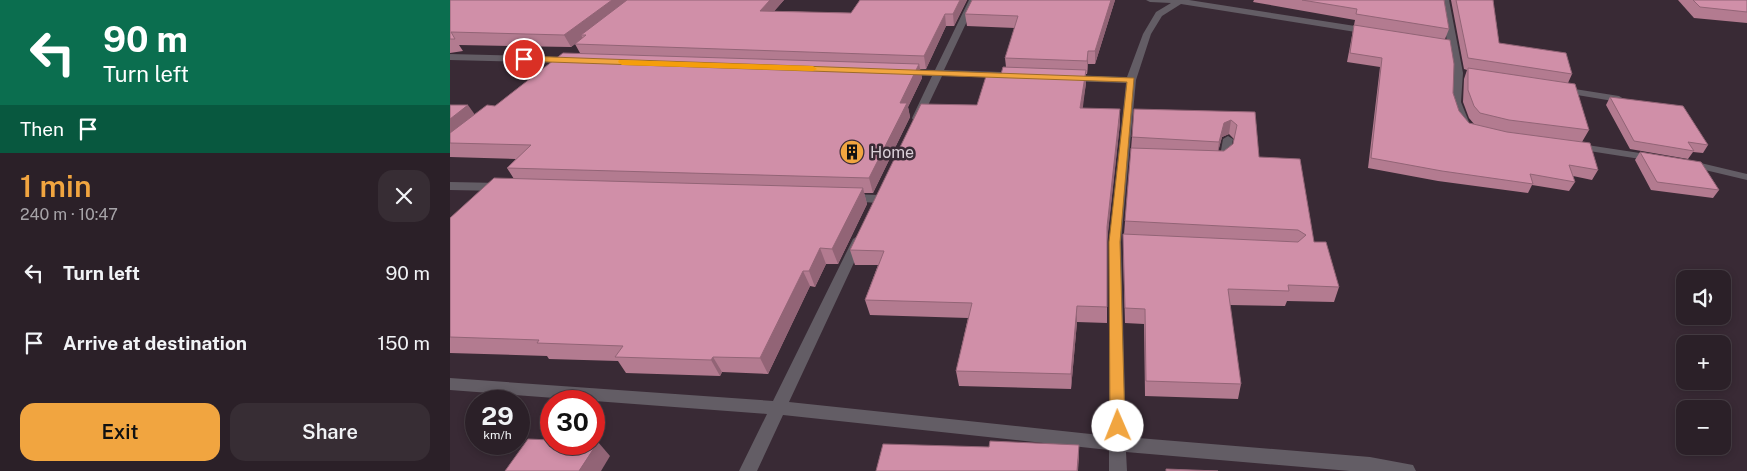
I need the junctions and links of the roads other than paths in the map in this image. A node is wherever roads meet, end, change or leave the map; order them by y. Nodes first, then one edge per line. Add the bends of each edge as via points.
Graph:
1 (972, 0) edge
2 (1150, 0) edge
3 (1180, 0) edge
4 (1445, 0) edge
5 (1374, 32) edge
6 (1432, 42) edge
7 (1452, 45) junction
8 (577, 48) edge
9 (450, 57) edge
10 (561, 60) junction
11 (581, 61) edge
12 (547, 72) edge
13 (898, 72) edge
14 (938, 73) junction
15 (1016, 76) edge
16 (1054, 77) edge
17 (1131, 80) junction
18 (1553, 89) edge
19 (1619, 99) edge
20 (913, 127) edge
21 (1470, 129) edge
22 (1228, 139) edge
23 (1565, 144) edge
24 (1661, 159) edge
25 (1211, 160) edge
26 (1681, 162) edge
27 (1747, 177) edge
28 (450, 186) edge
29 (510, 188) edge
30 (839, 198) edge
31 (879, 199) edge
32 (866, 225) edge
33 (450, 384) edge
34 (777, 408) junction
35 (1118, 444) junction
36 (748, 471) edge
37 (1118, 471) edge
38 (1407, 471) edge

1 - 14 street
2 - 3 street
3 - 5 street
3 - 17 street via 1159,14 1147,34
4 - 7 street
6 - 7 street
7 - 21 street via 1463,74 1456,102 1462,120
8 - 10 street
9 - 10 street
10 - 11 street
10 - 12 street
13 - 14 street
14 - 15 street
14 - 20 street
16 - 17 street
17 - 35 street via 1120,242
18 - 19 street
22 - 25 street via 1225,156 1221,160
23 - 24 street
26 - 27 street
28 - 29 street
30 - 31 street
32 - 34 street
33 - 34 street
34 - 35 street
34 - 36 street
35 - 37 street
35 - 38 street via 1370,465

